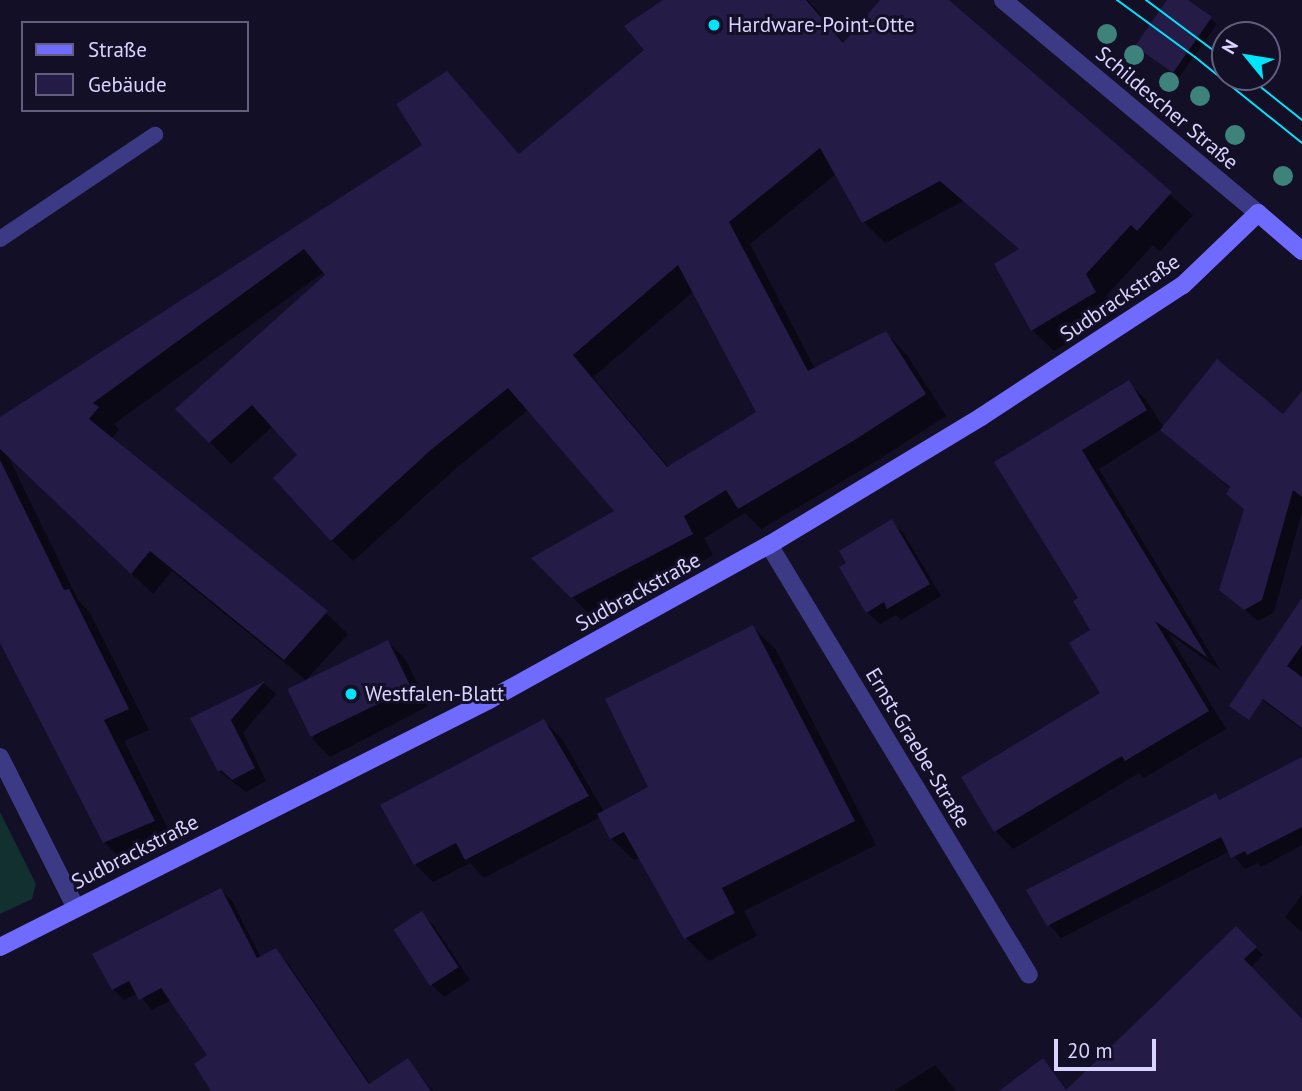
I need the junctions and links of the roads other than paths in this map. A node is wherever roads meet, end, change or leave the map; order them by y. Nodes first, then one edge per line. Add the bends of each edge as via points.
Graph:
1 (1003, 0) edge
2 (155, 135) dead end
3 (1258, 213) junction
4 (0, 239) edge
5 (1302, 251) edge
6 (769, 545) junction
7 (0, 757) edge
8 (76, 908) junction
9 (0, 947) edge
10 (1029, 975) dead end

1 - 3 street, Schildescher Straße
2 - 4 lane
3 - 5 street, Schildescher Straße
3 - 6 street, Sudbrackstraße via 1183,285 981,416
6 - 8 street, Sudbrackstraße via 489,700
6 - 10 street, Ernst-Graebe-Straße
7 - 8 street
8 - 9 street, Sudbrackstraße

